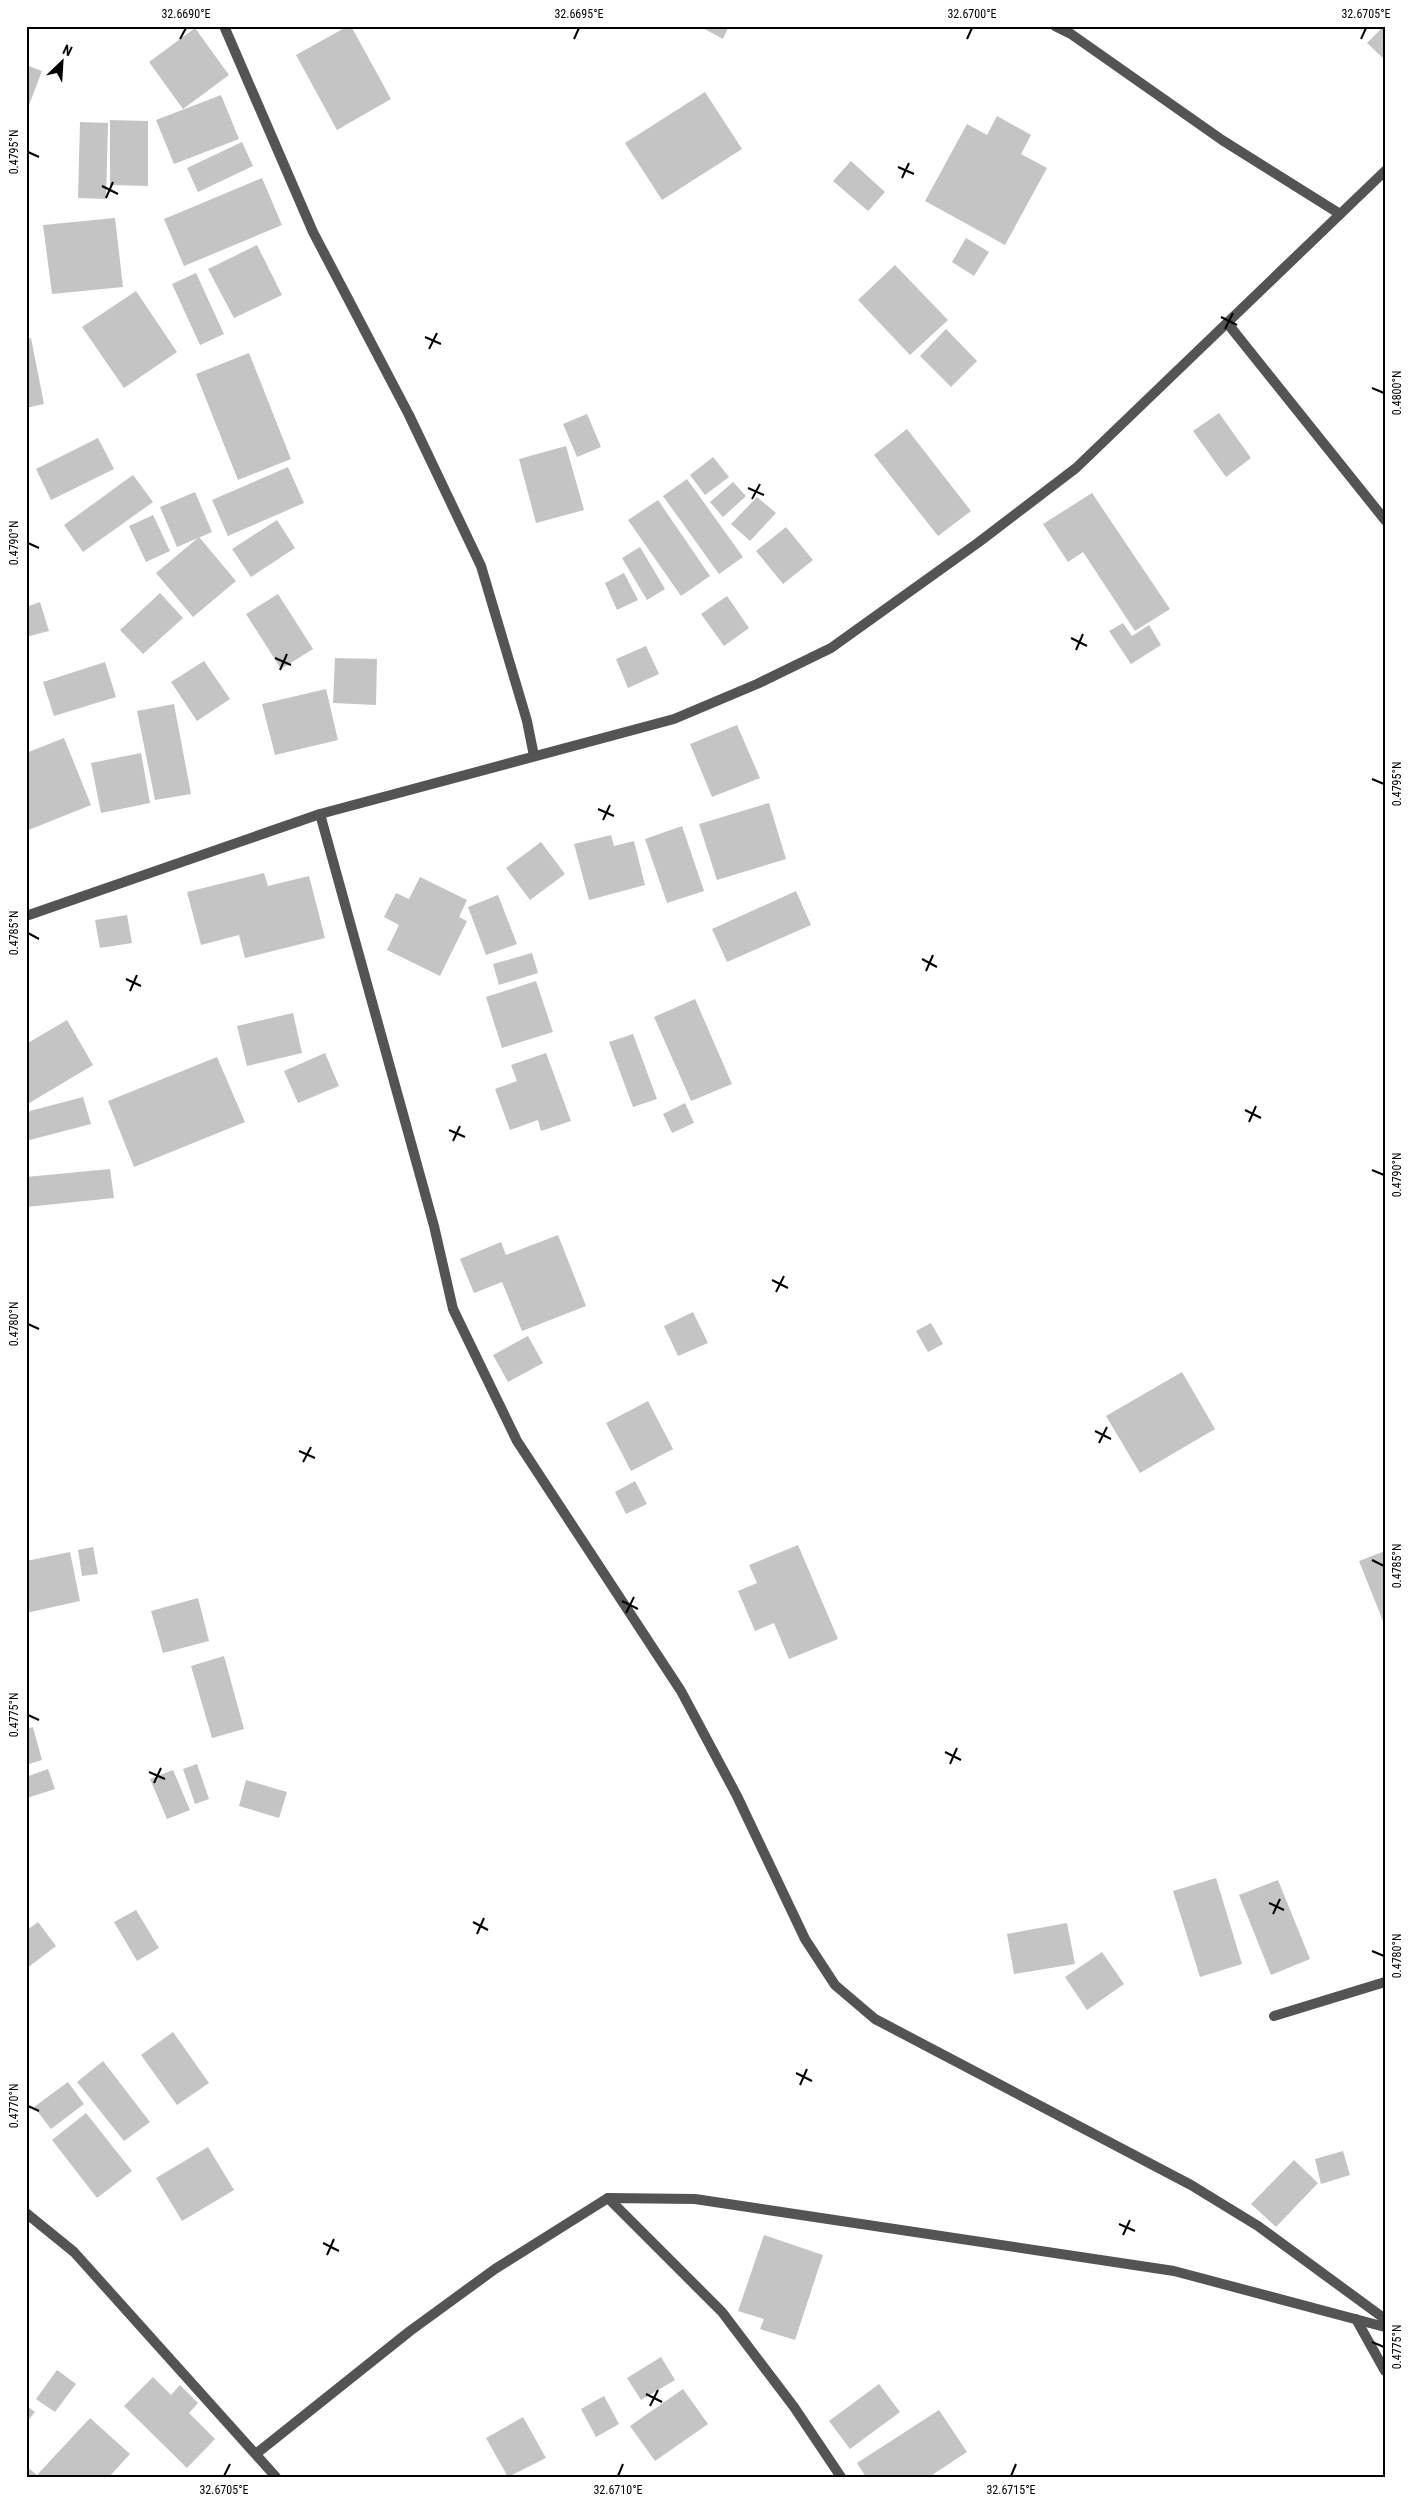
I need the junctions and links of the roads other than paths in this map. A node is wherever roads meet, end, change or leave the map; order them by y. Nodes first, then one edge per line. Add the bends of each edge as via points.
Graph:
1 (224, 26) edge
2 (1055, 26) edge
3 (1385, 171) edge
4 (1340, 214) junction
5 (1228, 324) junction
6 (1385, 520) edge
7 (534, 756) junction
8 (320, 814) junction
9 (26, 916) edge
10 (1385, 1982) edge
11 (1274, 2016) dead end
12 (608, 2198) junction
13 (26, 2213) edge
14 (1356, 2319) junction
15 (1385, 2319) edge
16 (1385, 2327) edge
17 (1385, 2371) edge
18 (257, 2453) junction
19 (276, 2477) edge
20 (841, 2477) edge

1 - 7 street via 313,232 409,415 481,566
2 - 4 street via 1222,140
3 - 4 street
4 - 5 street
5 - 6 street
5 - 7 street via 1076,468 831,648 674,719
7 - 8 street
8 - 9 street
8 - 15 street via 434,1226 453,1309 517,1441 682,1691 737,1796 805,1939 835,1985 876,2019 1216,2200 1258,2226
10 - 11 street
12 - 14 street via 695,2199 1174,2271
12 - 18 street via 495,2269 410,2331
12 - 20 street via 722,2312 794,2407
13 - 18 street via 74,2252
14 - 16 street
14 - 17 street
18 - 19 street

